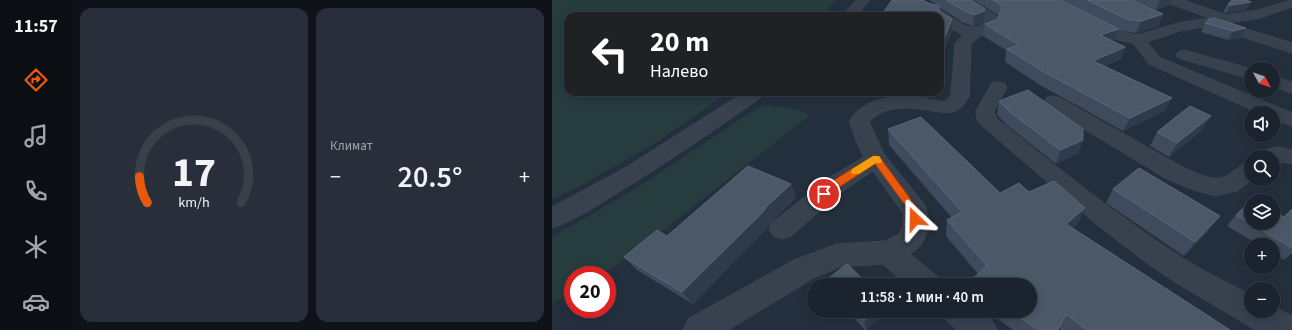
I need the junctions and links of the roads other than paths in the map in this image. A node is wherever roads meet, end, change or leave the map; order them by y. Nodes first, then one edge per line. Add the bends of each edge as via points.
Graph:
1 (864, 0) edge
2 (961, 0) edge
3 (1048, 0) edge
4 (1172, 0) edge
5 (919, 1) edge
6 (1246, 2) edge
7 (1292, 3) edge
8 (1271, 10) junction
9 (853, 12) edge
10 (935, 12) edge
11 (944, 18) edge
12 (1158, 18) edge
13 (1228, 20) junction
14 (1206, 22) junction
15 (1178, 27) junction
16 (944, 30) edge
17 (970, 36) junction
18 (1138, 40) junction
19 (1292, 48) edge
20 (1184, 55) dead end
21 (1244, 72) edge
22 (1280, 84) edge
23 (998, 87) dead end
24 (1292, 88) edge
25 (751, 96) edge
26 (1053, 102) dead end
27 (1292, 120) edge
28 (1280, 155) edge
29 (1292, 157) edge
30 (876, 159) junction
31 (1244, 174) edge
32 (552, 218) edge
33 (782, 230) dead end
34 (888, 252) junction
35 (919, 278) edge
36 (1244, 307) edge
37 (966, 318) edge
38 (1264, 318) edge
39 (699, 330) edge
40 (981, 330) edge
41 (1286, 330) edge

1 - 9 lane
2 - 17 lane via 992,19 990,27
3 - 18 lane via 1118,36
4 - 13 lane
5 - 10 lane
6 - 8 lane
7 - 8 lane
8 - 13 lane
11 - 17 lane
12 - 15 lane
13 - 14 lane
14 - 15 lane
14 - 19 lane
15 - 18 lane
16 - 17 lane
17 - 30 lane via 963,44 960,97 953,105 945,108 903,102 883,104 869,110 859,121
18 - 27 lane via 1155,61
20 - 21 lane
22 - 24 lane
23 - 36 lane via 985,111 987,120 1115,225 1180,271
25 - 32 lane via 596,196
26 - 31 lane via 1173,172 1196,182 1215,186 1228,185
28 - 29 lane
30 - 33 lane via 834,185
30 - 34 lane via 915,211 916,228 908,242
34 - 35 lane
34 - 39 lane via 838,256 804,269
37 - 40 lane
38 - 41 lane

